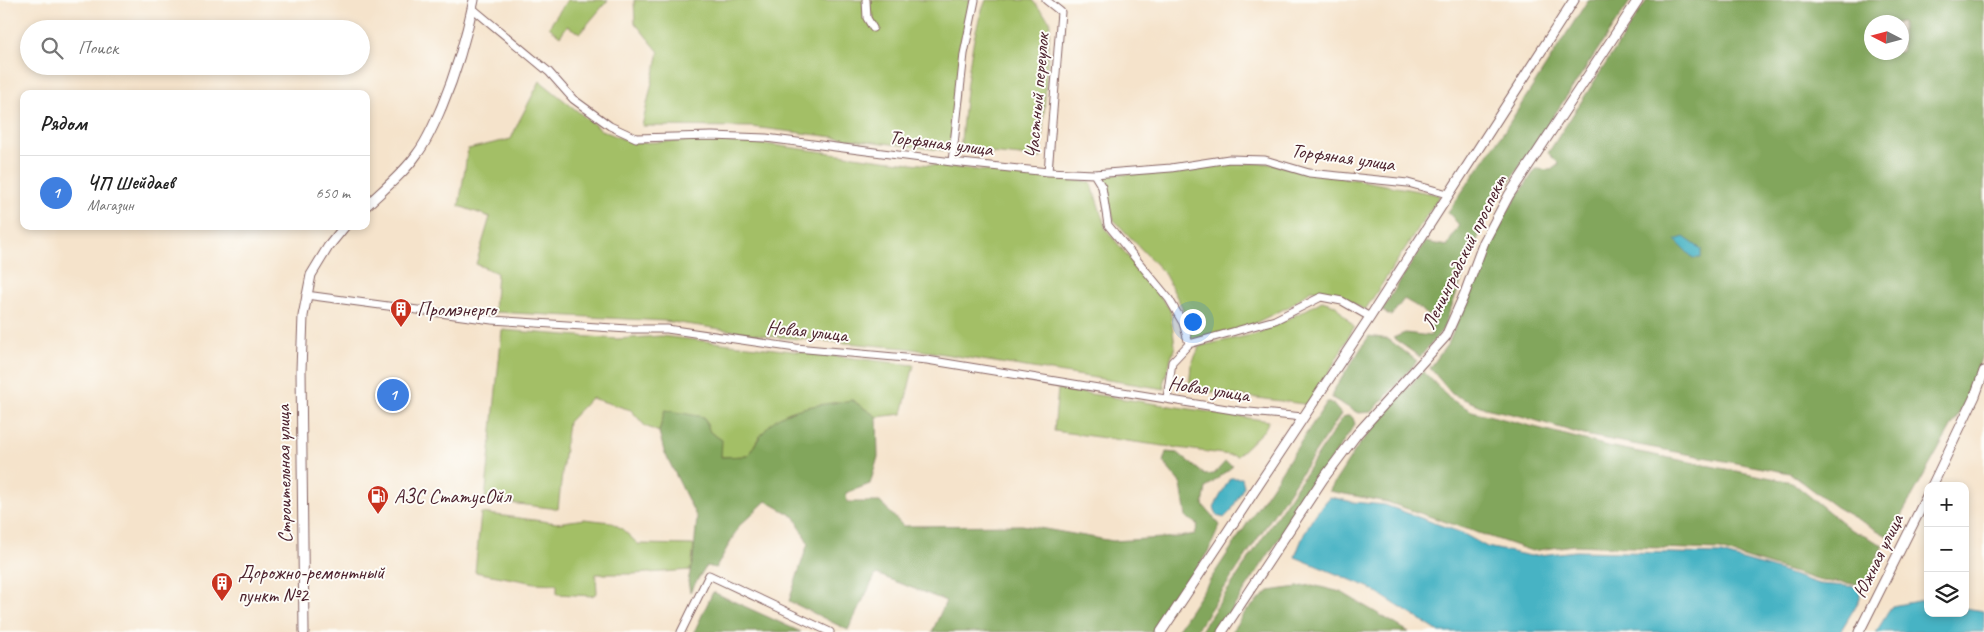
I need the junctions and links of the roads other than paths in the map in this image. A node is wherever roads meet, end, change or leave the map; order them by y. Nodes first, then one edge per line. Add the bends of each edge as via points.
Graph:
1 (866, 0) edge
2 (975, 0) edge
3 (1046, 0) edge
4 (1574, 0) edge
5 (1638, 0) edge
6 (473, 4) edge
7 (873, 28) dead end
8 (952, 162) junction
9 (1048, 172) junction
10 (1094, 174) junction
11 (1448, 194) junction
12 (370, 202) edge
13 (342, 230) edge
14 (306, 295) junction
15 (1370, 317) junction
16 (1188, 344) junction
17 (1984, 371) edge
18 (1167, 398) junction
19 (1303, 417) junction
20 (1934, 482) edge
21 (1924, 502) edge
22 (304, 632) edge
23 (682, 632) edge
24 (830, 632) edge
25 (1161, 632) edge
26 (1222, 632) edge
27 (1859, 632) edge

1 - 7 street via 867,18
2 - 8 street via 964,54
3 - 9 street, Частный переулок via 1061,12
4 - 11 street, Ленинградский проспект
5 - 26 street, Ленинградский проспект via 1509,195 1484,242 1446,336 1357,434 1323,479
6 - 8 street, Торфяная улица via 549,72 573,99 610,126 636,138 766,138
6 - 12 street via 464,44 436,121 418,153
8 - 9 street, Торфяная улица
9 - 10 street, Торфяная улица
10 - 11 street, Торфяная улица via 1171,168 1229,159 1264,160 1309,173 1408,183
10 - 16 street via 1102,187 1108,226 1169,299 1183,323
11 - 15 street, Ленинградский проспект
13 - 14 street, Строительная улица via 311,275
14 - 18 street, Новая улица via 492,320 667,329 796,348 927,360
14 - 22 street, Строительная улица via 300,370
15 - 16 street via 1342,301 1321,297 1275,320
15 - 19 street, Ленинградский проспект
16 - 18 street via 1172,362
17 - 20 street
18 - 19 street, Новая улица via 1239,411
19 - 25 street, Ленинградский проспект
21 - 27 street, Южная улица
23 - 24 street via 709,576

